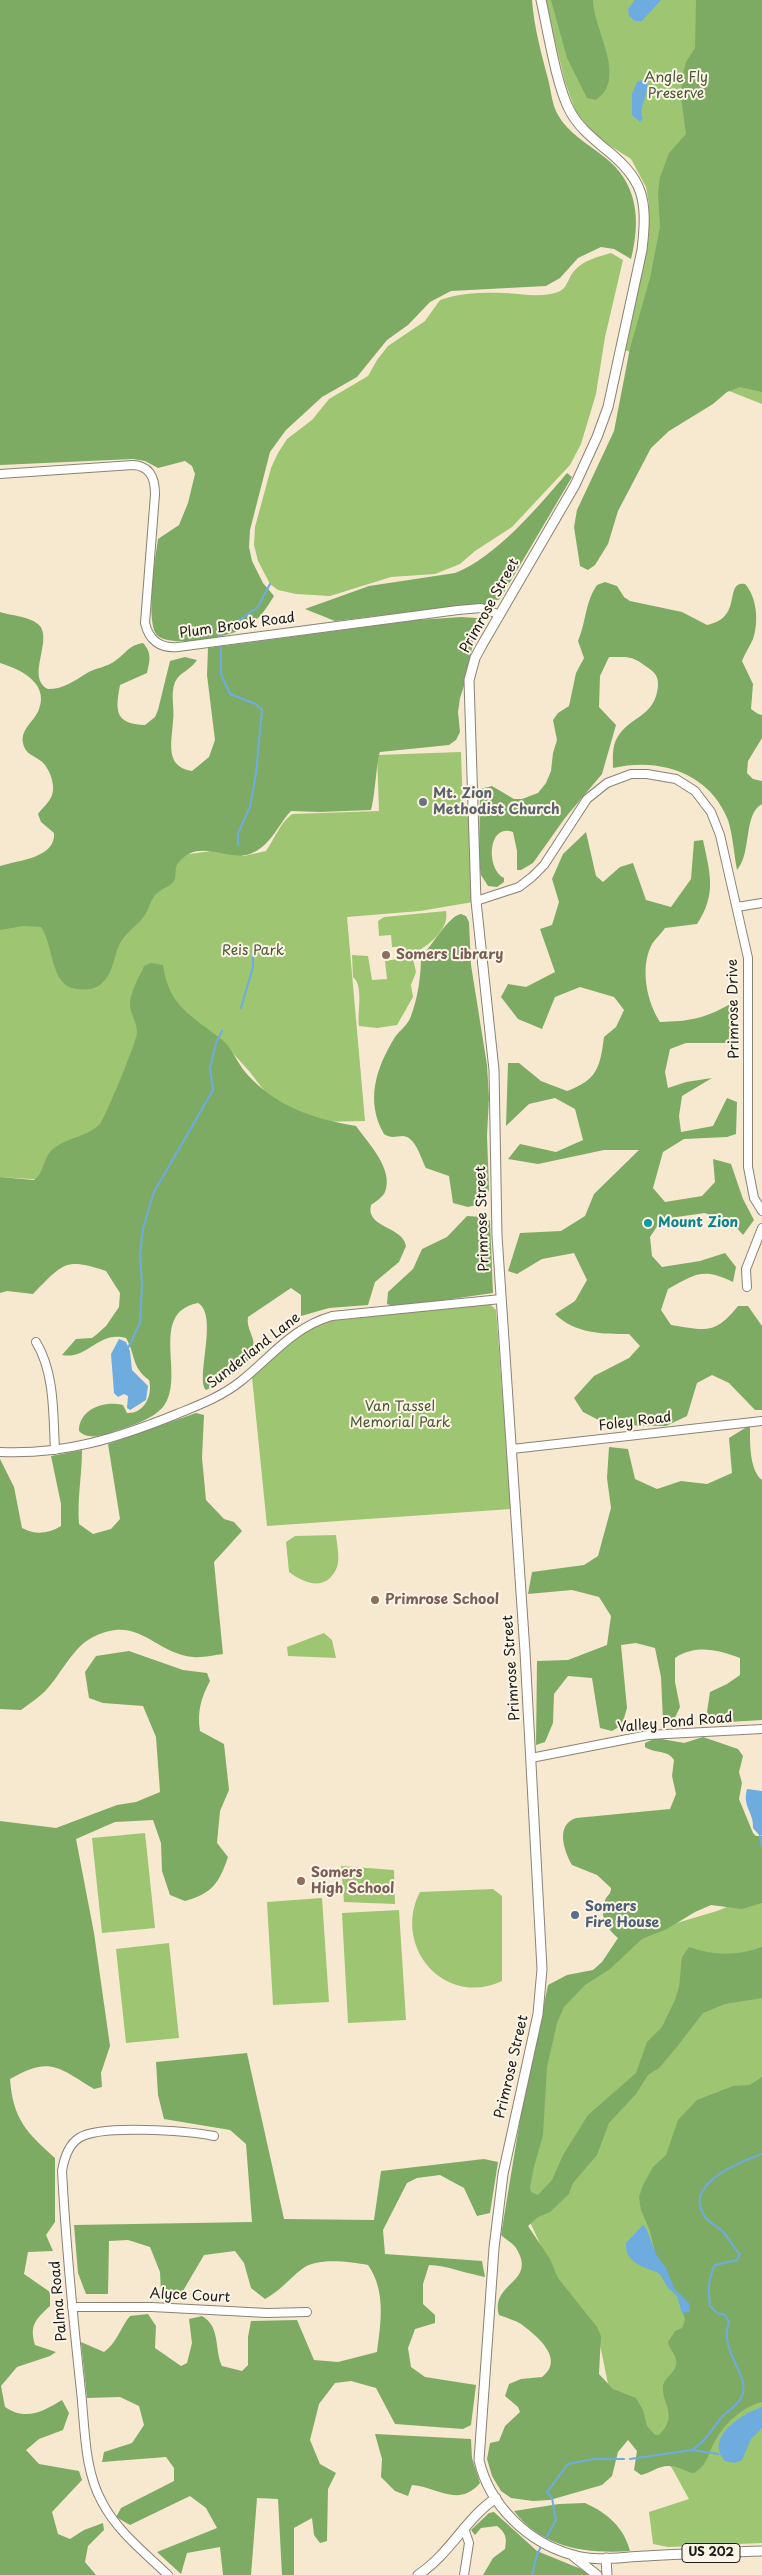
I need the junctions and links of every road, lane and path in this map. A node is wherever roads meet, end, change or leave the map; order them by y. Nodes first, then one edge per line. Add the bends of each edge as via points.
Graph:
1 (541, 0) edge
2 (0, 474) edge
3 (498, 614) junction
4 (476, 900) junction
5 (762, 903) edge
6 (737, 907) junction
7 (762, 1211) edge
8 (762, 1228) edge
9 (747, 1287) dead end
10 (501, 1299) junction
11 (36, 1342) dead end
12 (762, 1421) edge
13 (512, 1449) junction
14 (55, 1450) junction
15 (0, 1452) edge
16 (762, 1729) edge
17 (531, 1758) junction
18 (214, 2136) dead end
19 (72, 2307) junction
20 (307, 2312) dead end
21 (496, 2498) junction
22 (464, 2528) junction
23 (762, 2551) edge
24 (573, 2556) junction
25 (606, 2558) junction
26 (168, 2575) edge
27 (418, 2575) edge
28 (464, 2575) edge
29 (597, 2575) edge
30 (607, 2575) edge

1 - 3 main road, Primrose Street via 569,110 584,130 630,172 643,200 645,226 608,407 597,437 575,485
2 - 3 street, Plum Brook Road via 133,465 151,472 155,494 145,623 151,638 162,646 178,647 458,610 480,608
3 - 4 main road, Primrose Street via 475,658 470,680
4 - 6 street, Primrose Drive via 519,887 532,877 544,865 587,799 602,786 632,774 647,774 676,779 706,802 720,835
4 - 10 main road, Primrose Street via 494,1070
5 - 6 street
6 - 7 street, Primrose Drive via 748,958 749,980 748,1167 754,1198
8 - 9 street via 746,1269
10 - 13 main road, Primrose Street
10 - 14 street, Sunderland Lane via 319,1320 294,1333 241,1381 216,1398 125,1436
11 - 14 street via 44,1358 52,1396
12 - 13 street, Foley Road
13 - 17 main road, Primrose Street
14 - 15 street, Sunderland Lane
16 - 17 street, Valley Pond Road via 648,1735
17 - 21 main road, Primrose Street via 542,1969 538,2014 510,2137 494,2248 488,2354 478,2444 481,2471
18 - 19 street, Palma Road via 193,2132 102,2131 90,2133 72,2144 63,2161 62,2171
19 - 20 street, Alyce Court
19 - 26 street, Palma Road via 94,2483 114,2522
21 - 22 main road via 475,2514
21 - 24 main road via 510,2517 532,2536
22 - 27 main road via 434,2563
22 - 28 street via 469,2543
23 - 25 main road, US 202
24 - 25 main road
24 - 29 main road
25 - 30 main road

